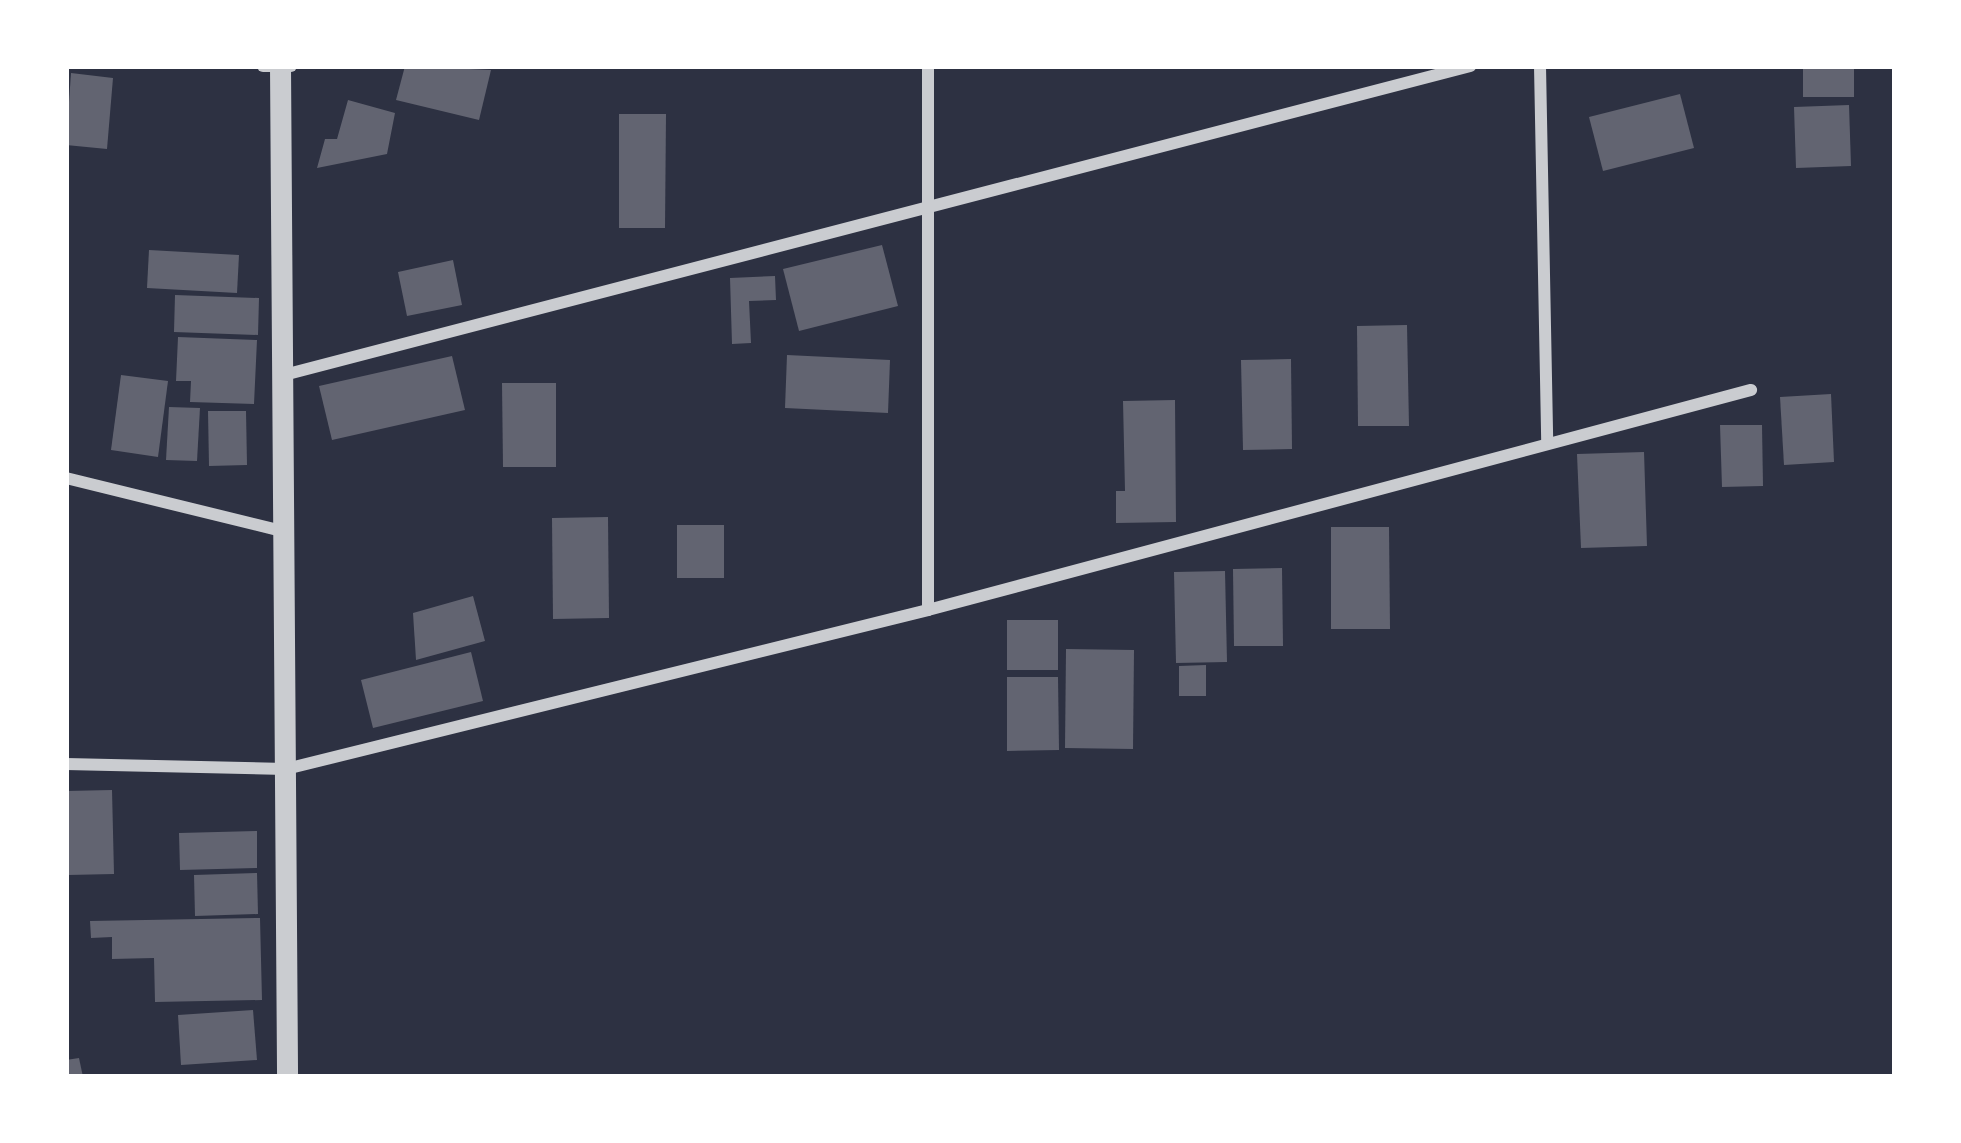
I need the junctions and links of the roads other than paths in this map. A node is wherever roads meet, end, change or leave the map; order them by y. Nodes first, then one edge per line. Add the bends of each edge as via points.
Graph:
1 (928, 66) edge
2 (1470, 66) edge
3 (1540, 66) edge
4 (278, 67) edge
5 (929, 209) junction
6 (284, 374) junction
7 (1751, 390) dead end
8 (1547, 443) junction
9 (66, 478) edge
10 (286, 532) junction
11 (928, 610) junction
12 (66, 764) edge
13 (286, 769) junction
14 (287, 1077) edge

1 - 5 street
2 - 5 street
3 - 8 street
4 - 6 street
5 - 6 street
5 - 11 street
6 - 10 street
7 - 8 street
8 - 11 street
9 - 10 street
10 - 13 street
11 - 13 street
12 - 13 street
13 - 14 street

